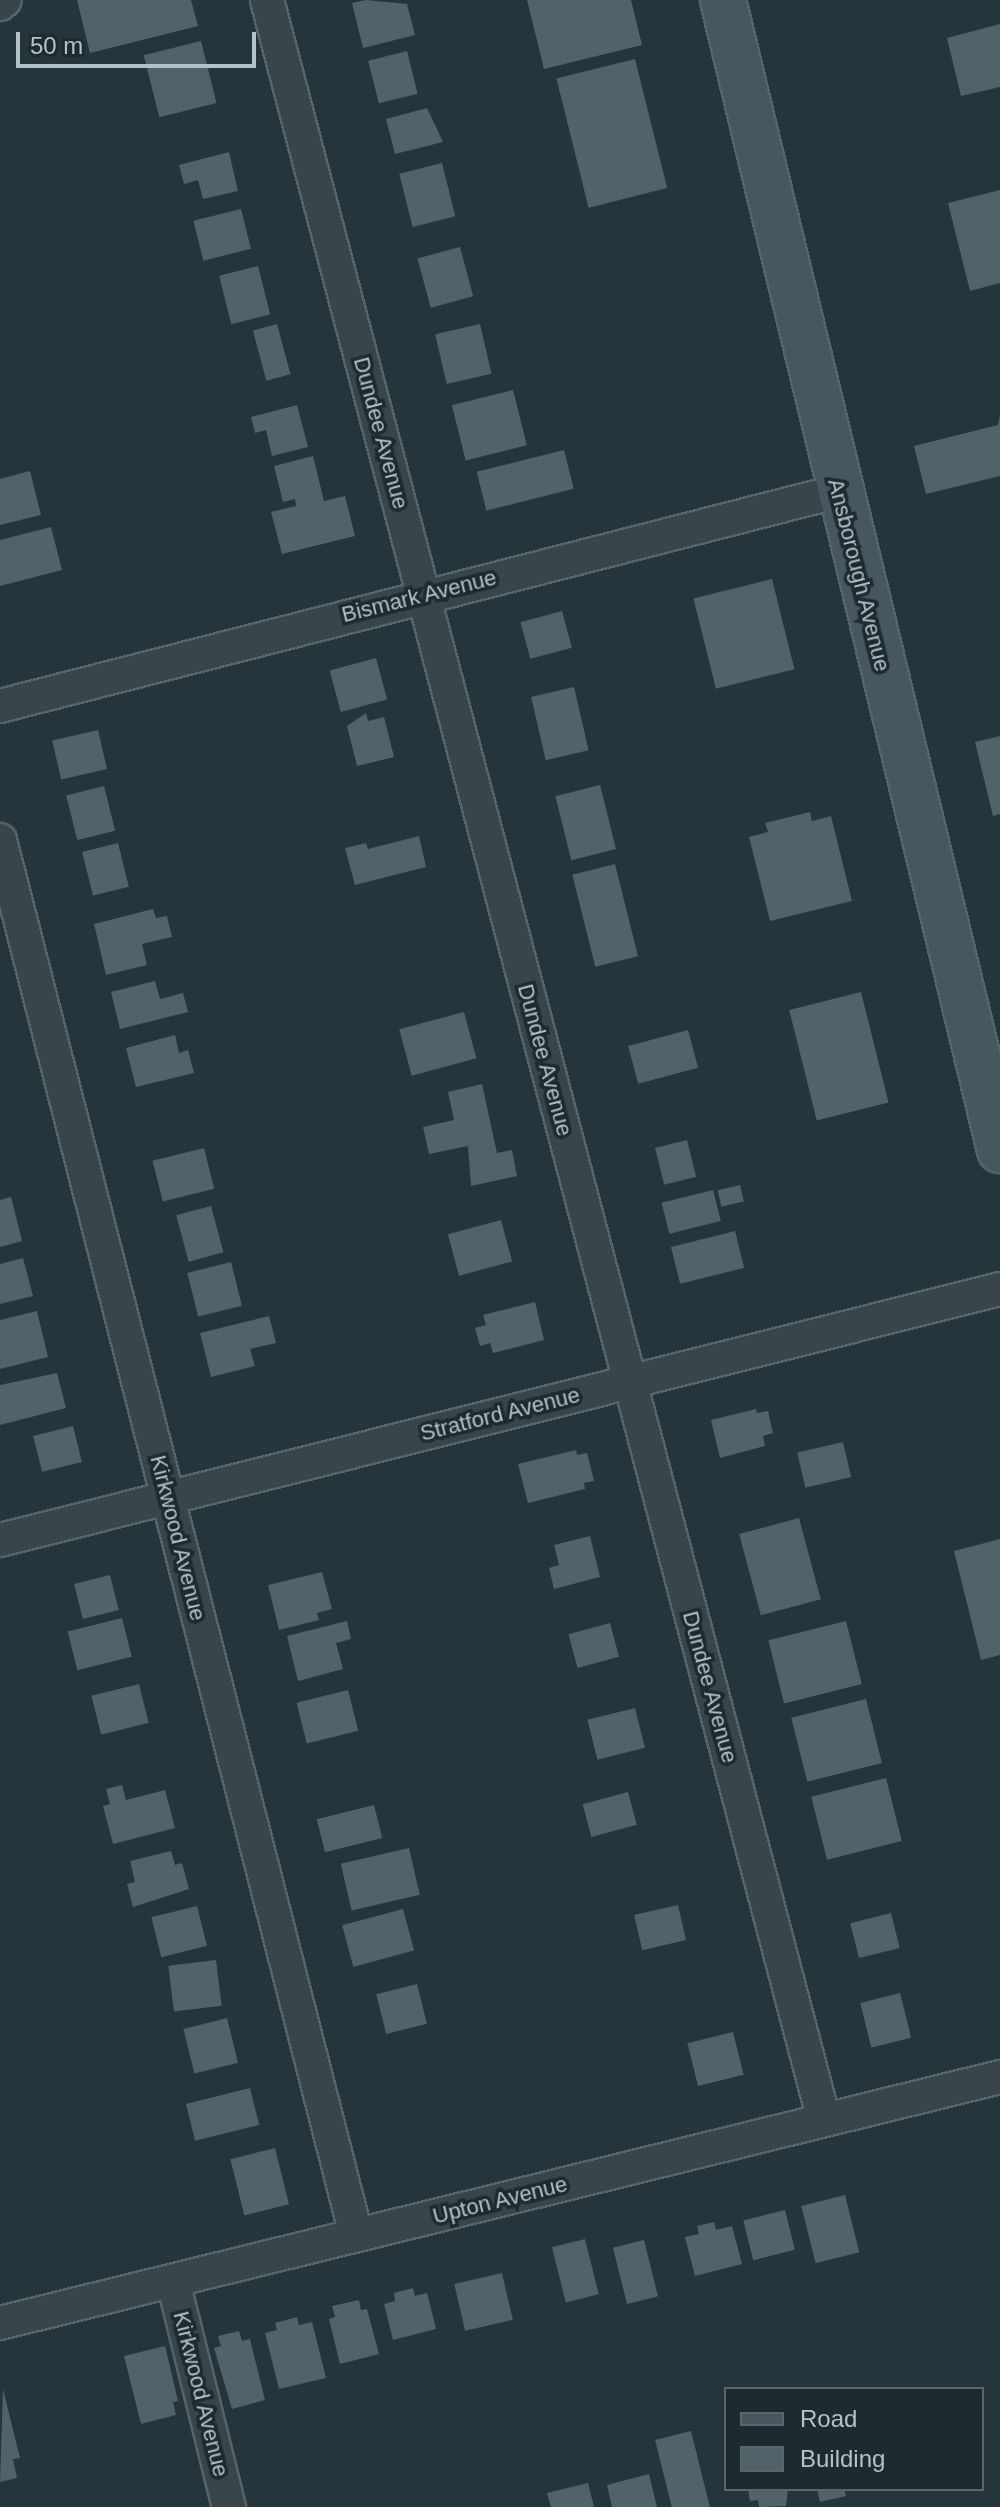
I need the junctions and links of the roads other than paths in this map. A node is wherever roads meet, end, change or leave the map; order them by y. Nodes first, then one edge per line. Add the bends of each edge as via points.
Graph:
1 (5, 0) edge
2 (267, 0) edge
3 (723, 0) edge
4 (0, 4) edge
5 (839, 491) junction
6 (423, 594) junction
7 (0, 706) edge
8 (0, 840) edge
9 (1000, 1150) edge
10 (1000, 1289) edge
11 (629, 1381) junction
12 (168, 1498) junction
13 (0, 1540) edge
14 (1000, 2077) edge
15 (824, 2120) junction
16 (356, 2235) junction
17 (173, 2281) junction
18 (0, 2323) edge
19 (229, 2507) edge

1 - 4 street
2 - 6 street, Dundee Avenue
3 - 5 main road, Ansborough Avenue
5 - 6 street, Bismark Avenue
5 - 9 main road, Ansborough Avenue
6 - 7 street, Bismark Avenue
6 - 11 street, Dundee Avenue
8 - 12 street, Kirkwood Avenue
10 - 11 street, Stratford Avenue
11 - 12 street, Stratford Avenue
11 - 15 street, Dundee Avenue
12 - 13 street, Stratford Avenue
12 - 16 street, Kirkwood Avenue
14 - 15 street, Upton Avenue
15 - 16 street, Upton Avenue
16 - 17 street, Upton Avenue
17 - 18 street, Upton Avenue
17 - 19 street, Kirkwood Avenue

